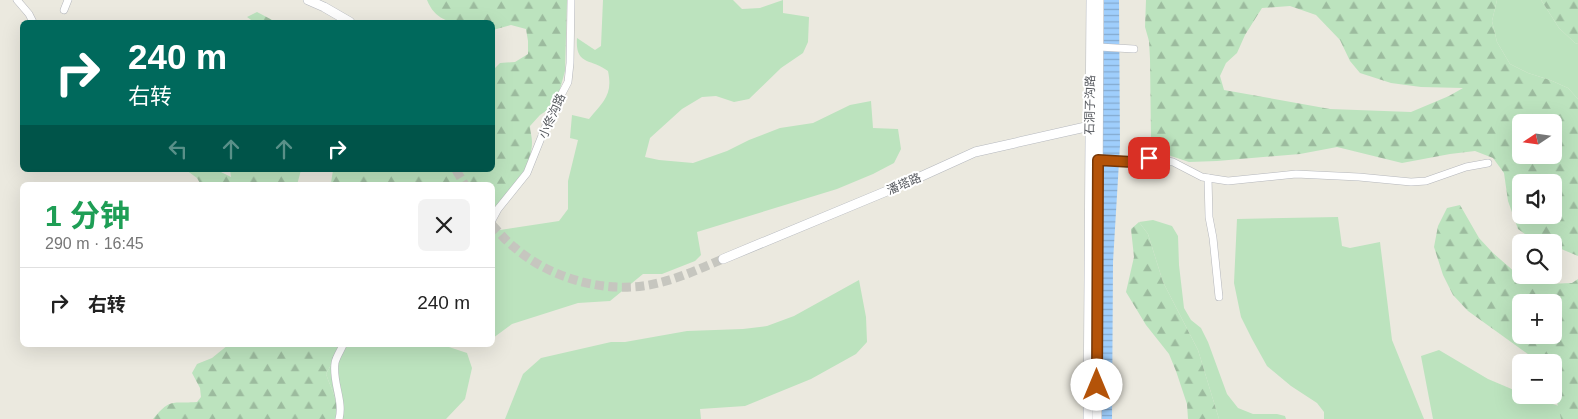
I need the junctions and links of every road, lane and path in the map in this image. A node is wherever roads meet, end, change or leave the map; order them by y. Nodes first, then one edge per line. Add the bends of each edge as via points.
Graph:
1 (17, 0) edge
2 (68, 0) edge
3 (308, 0) edge
4 (571, 0) edge
5 (1091, 0) edge
6 (1099, 0) edge
7 (64, 10) dead end
8 (32, 20) edge
9 (347, 20) edge
10 (1100, 47) junction
11 (1134, 48) dead end
12 (1090, 126) junction
13 (1100, 160) junction
14 (1488, 163) dead end
15 (1208, 178) junction
16 (495, 214) edge
17 (723, 259) tunnel mouth
18 (1219, 297) dead end
19 (342, 347) edge
20 (339, 419) edge
21 (1088, 419) edge
22 (1097, 419) edge

1 - 8 street
2 - 7 street
3 - 9 main road
4 - 16 street, 小佟沟路 via 568,82 549,118 527,173
5 - 12 main road, 石洞子沟路
6 - 10 main road, 石洞子沟路
10 - 11 street
10 - 13 main road, 石洞子沟路
12 - 17 main road, 潘塔路 via 975,152
12 - 21 main road, 石洞子沟路
13 - 15 street via 1132,162 1149,158 1173,162
13 - 22 main road, 石洞子沟路
14 - 15 street via 1426,181 1411,182 1296,174 1228,181
15 - 18 street via 1209,218
19 - 20 street via 335,361

